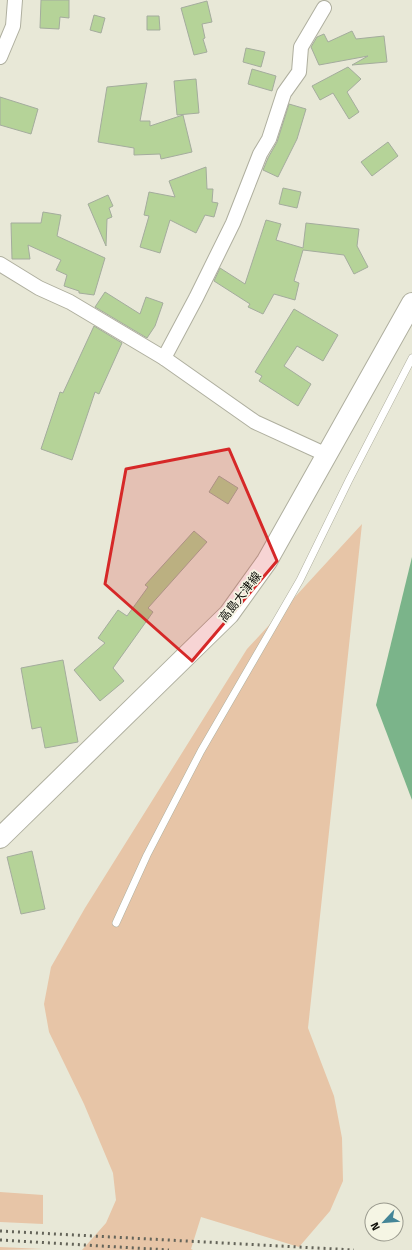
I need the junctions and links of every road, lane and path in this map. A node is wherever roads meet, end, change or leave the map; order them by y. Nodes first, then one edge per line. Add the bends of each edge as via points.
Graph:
1 (15, 0) edge
2 (324, 8) dead end
3 (0, 57) edge
4 (0, 264) edge
5 (412, 303) edge
6 (164, 358) junction
7 (412, 358) edge
8 (327, 455) junction
9 (0, 838) edge
10 (116, 923) dead end

1 - 3 street via 12,26
2 - 6 street via 301,46 299,72 284,93 269,139 260,154 232,223
4 - 6 street
5 - 8 main road, 高島大津線
6 - 8 street via 255,422
7 - 10 lane via 300,580 201,751 147,855
8 - 9 main road, 高島大津線 via 267,561 229,614

